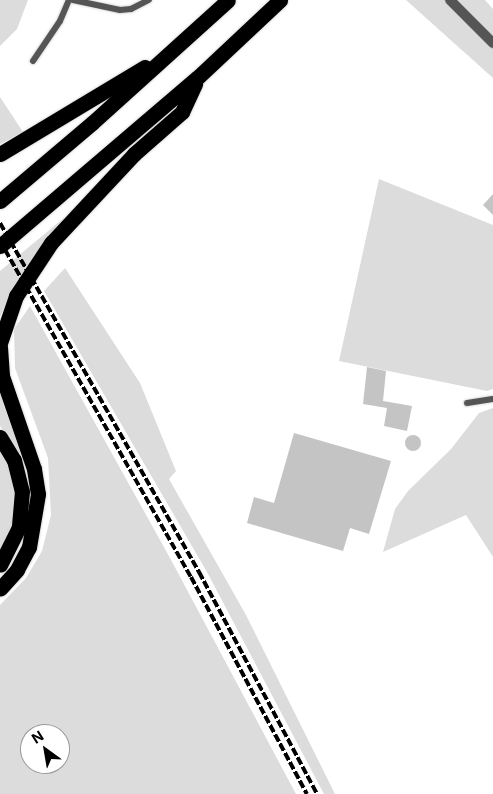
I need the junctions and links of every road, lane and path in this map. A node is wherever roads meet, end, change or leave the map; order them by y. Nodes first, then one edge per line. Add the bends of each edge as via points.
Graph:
1 (69, 0) edge
2 (74, 0) edge
3 (149, 0) edge
4 (228, 0) edge
5 (280, 0) edge
6 (450, 0) edge
7 (493, 43) edge
8 (170, 54) junction
9 (33, 61) dead end
10 (197, 78) junction
11 (0, 154) edge
12 (0, 201) edge
13 (0, 246) edge
14 (0, 343) edge
15 (0, 347) edge
16 (493, 399) edge
17 (467, 403) dead end
18 (0, 437) edge
19 (0, 565) edge
20 (0, 589) edge

1 - 9 lane via 60,21
2 - 3 lane via 120,10 131,9
4 - 8 highway
5 - 10 highway
6 - 7 street
8 - 11 highway
8 - 12 highway
10 - 13 highway
10 - 14 highway via 182,112 134,154 51,243 16,296
15 - 20 highway via 2,376 34,469 38,494 29,547 17,570
16 - 17 lane
18 - 19 highway via 14,460 22,491 19,527

